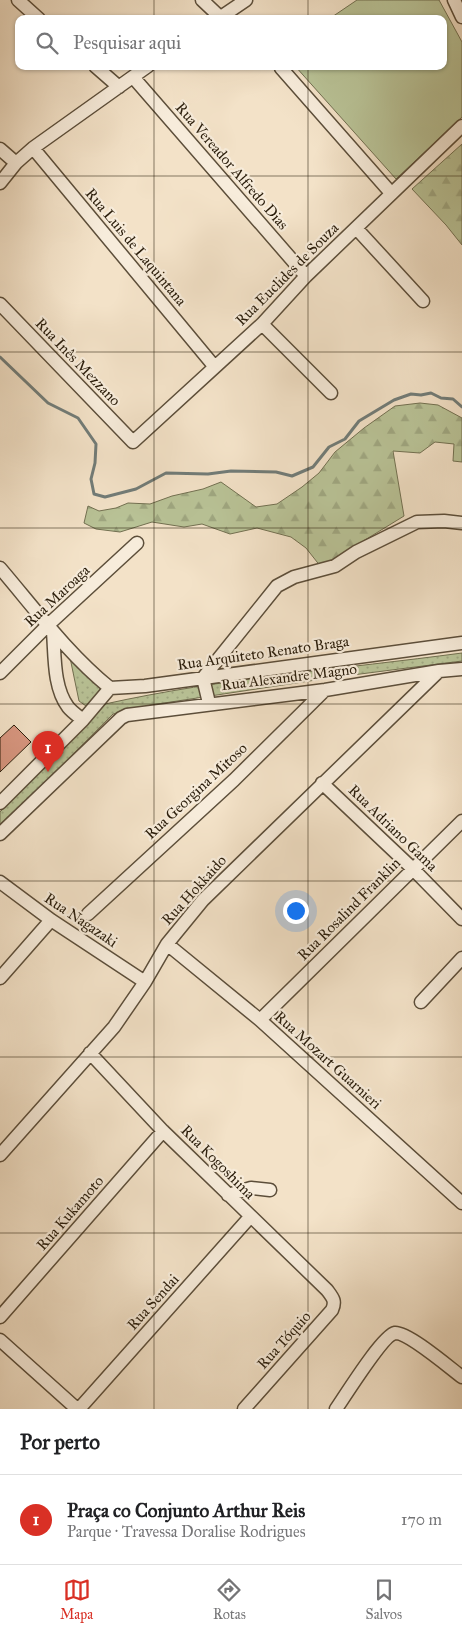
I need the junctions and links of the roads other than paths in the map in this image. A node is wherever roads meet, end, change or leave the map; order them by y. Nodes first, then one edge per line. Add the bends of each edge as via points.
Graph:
1 (18, 0) edge
2 (202, 0) edge
3 (246, 0) edge
4 (456, 1) edge
5 (35, 15) edge
6 (216, 15) edge
7 (224, 15) edge
8 (462, 17) edge
9 (100, 70) edge
10 (142, 70) edge
11 (283, 70) edge
12 (132, 77) junction
13 (119, 87) junction
14 (462, 126) edge
15 (32, 148) junction
16 (0, 149) edge
17 (16, 163) junction
18 (0, 183) edge
19 (391, 193) junction
20 (356, 228) junction
21 (306, 276) junction
22 (423, 301) dead end
23 (0, 304) edge
24 (262, 324) junction
25 (214, 366) junction
26 (331, 394) dead end
27 (133, 442) joint
28 (462, 523) edge
29 (137, 543) dead end
30 (0, 568) edge
31 (51, 628) junction
32 (462, 643) edge
33 (462, 669) edge
34 (439, 671) junction
35 (0, 673) edge
36 (203, 678) junction
37 (110, 688) junction
38 (325, 690) junction
39 (209, 704) junction
40 (82, 720) junction
41 (322, 783) junction
42 (0, 803) edge
43 (462, 821) edge
44 (0, 834) edge
45 (413, 869) junction
46 (0, 882) edge
47 (88, 914) dead end
48 (462, 919) edge
49 (51, 920) junction
50 (168, 944) junction
51 (462, 958) edge
52 (0, 978) edge
53 (145, 982) junction
54 (421, 1002) dead end
55 (260, 1020) junction
56 (90, 1053) junction
57 (163, 1131) junction
58 (0, 1156) edge
59 (270, 1190) dead end
60 (228, 1195) junction
61 (462, 1203) edge
62 (250, 1217) junction
63 (328, 1290) joint
64 (0, 1317) edge
65 (0, 1340) edge
66 (462, 1377) edge
67 (78, 1409) edge
68 (244, 1409) edge
69 (336, 1409) edge

1 - 5 street
2 - 6 street
3 - 7 street
4 - 8 street
9 - 13 street
10 - 12 street
11 - 19 street
12 - 13 street
12 - 21 street, Rua Vereador Alfredo Dias
13 - 15 street
14 - 19 street, Rua Euclides de Souza
15 - 17 street
15 - 25 street, Rua Luis de Laquintana
16 - 17 street
17 - 18 street
19 - 20 street, Rua Euclides de Souza
20 - 21 street, Rua Euclides de Souza
20 - 22 street
21 - 24 street, Rua Euclides de Souza
23 - 27 street, Rua Inês Mezzano
24 - 25 street, Rua Euclides de Souza
24 - 26 street
25 - 27 street, Rua Euclides de Souza
28 - 36 street via 417,522 335,566 283,582
29 - 31 street, Rua Maroaga
30 - 31 street
31 - 35 street, Rua Maroaga
31 - 37 street
31 - 40 street via 62,695 70,710
32 - 36 street, Rua Arquiteto Renato Braga
33 - 34 street, Rua Alexandre Magno
34 - 38 street, Rua Alexandre Magno
34 - 41 street, Rua Hokkaido
36 - 37 street, Rua Arquiteto Renato Braga
36 - 39 street
37 - 40 street
38 - 39 street, Rua Alexandre Magno
38 - 47 street, Rua Georgina Mitoso via 234,780
39 - 44 street, Rua Alexandre Magno via 121,718
40 - 42 street
41 - 45 street, Rua Adriano Gama
41 - 50 street, Rua Hokkaido via 203,900
43 - 45 street, Rua Rosalind Franklin
45 - 48 street, Rua Adriano Gama
45 - 55 street, Rua Rosalind Franklin
46 - 49 street, Rua Nagazaki
49 - 52 street
49 - 53 street, Rua Nagazaki
50 - 53 street, Rua Hokkaido
50 - 55 street, Rua Mozart Guarnieri
51 - 54 street
53 - 56 street, Rua Hokkaido via 114,1027
55 - 61 street, Rua Mozart Guarnieri
56 - 57 street, Rua Kogoshima
56 - 58 street, Rua Hokkaido
57 - 60 street, Rua Kogoshima
57 - 64 street, Rua Kukamoto
59 - 60 street via 251,1188
60 - 62 street, Rua Kogoshima
62 - 63 street, Rua Kogoshima
62 - 67 street, Rua Sendai
63 - 68 street, Rua Tóquio via 334,1299 332,1310
65 - 67 street
66 - 69 street via 412,1340 394,1333 378,1348

